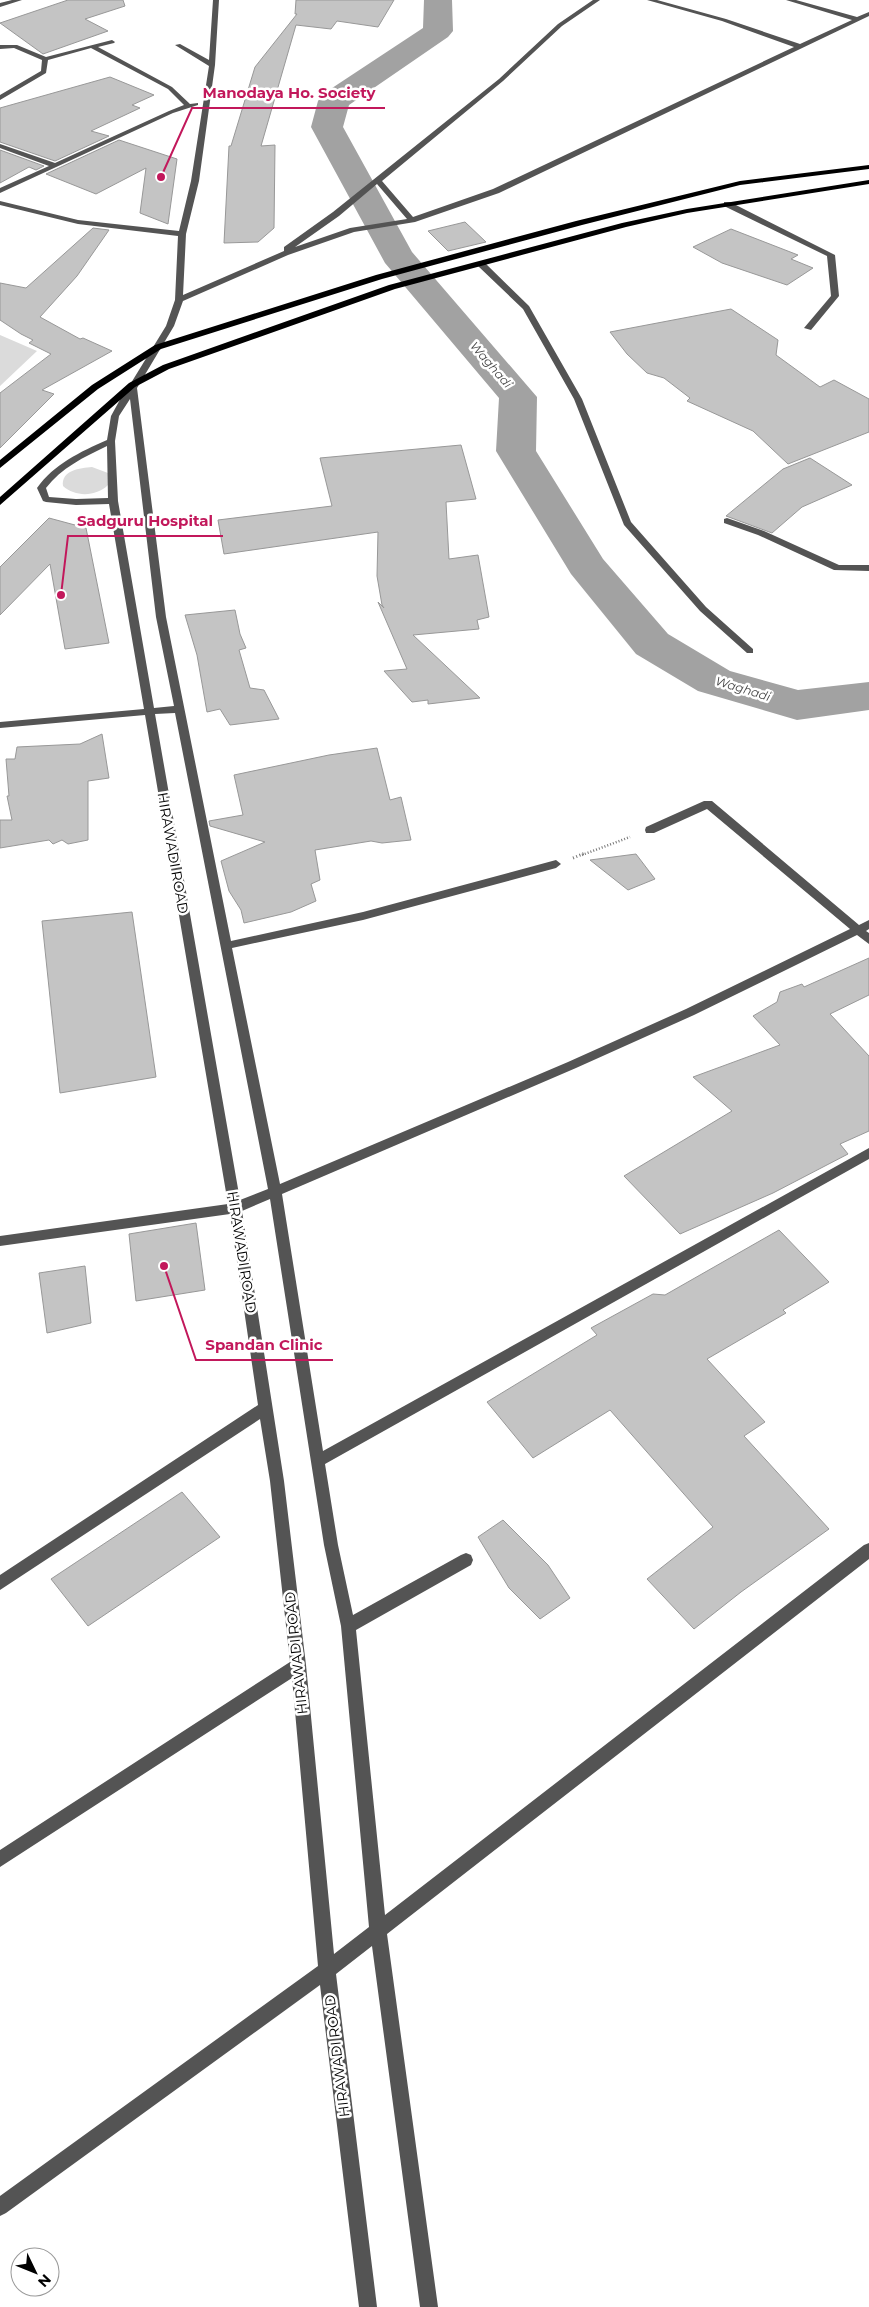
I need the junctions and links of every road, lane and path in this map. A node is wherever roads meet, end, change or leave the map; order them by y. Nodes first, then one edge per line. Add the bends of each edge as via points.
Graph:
1 (19, 0) edge
2 (216, 0) edge
3 (597, 0) edge
4 (650, 0) edge
5 (789, 0) edge
6 (0, 6) edge
7 (869, 14) edge
8 (856, 19) junction
9 (112, 42) dead end
10 (178, 45) dead end
11 (92, 46) junction
12 (0, 47) edge
13 (801, 47) junction
14 (45, 58) junction
15 (212, 65) junction
16 (0, 98) edge
17 (207, 102) junction
18 (188, 105) junction
19 (0, 146) edge
20 (57, 166) junction
21 (869, 167) edge
22 (374, 182) junction
23 (869, 182) edge
24 (0, 191) edge
25 (0, 204) edge
26 (728, 204) junction
27 (412, 220) junction
28 (182, 234) junction
29 (271, 260) junction
30 (481, 264) junction
31 (179, 300) junction
32 (808, 328) dead end
33 (158, 347) junction
34 (132, 385) junction
35 (111, 441) junction
36 (0, 465) edge
37 (113, 501) junction
38 (0, 502) edge
39 (728, 522) dead end
40 (869, 568) edge
41 (750, 652) dead end
42 (179, 709) junction
43 (149, 713) junction
44 (0, 725) edge
45 (650, 830) joint
46 (556, 864) joint
47 (869, 924) edge
48 (858, 930) junction
49 (869, 940) edge
50 (225, 946) junction
51 (869, 1153) edge
52 (275, 1192) junction
53 (235, 1208) junction
54 (0, 1241) edge
55 (265, 1408) junction
56 (318, 1461) junction
57 (869, 1550) edge
58 (466, 1560) dead end
59 (0, 1583) edge
60 (348, 1626) junction
61 (298, 1665) junction
62 (0, 1859) edge
63 (378, 1930) junction
64 (327, 1970) junction
65 (0, 2207) edge
66 (368, 2307) edge
67 (429, 2307) edge

1 - 6 street
2 - 15 street, HIRAWADI ROAD
3 - 22 street via 560,25 500,80
4 - 13 street via 724,20
5 - 8 street
7 - 8 street
8 - 13 street
9 - 11 street
10 - 15 street
11 - 14 street
11 - 18 street via 170,88
12 - 14 street via 15,46
13 - 27 street via 496,191
14 - 16 street via 44,72
15 - 17 street, HIRAWADI ROAD
17 - 18 street
17 - 28 street, HIRAWADI ROAD via 195,181
18 - 20 street
19 - 20 street
20 - 24 street
21 - 33 main road via 740,183 379,276
22 - 27 street
22 - 29 street via 336,214
23 - 26 main road
25 - 28 street via 78,222
26 - 30 main road via 625,225
26 - 32 street via 831,255 835,296
27 - 29 street via 353,230
28 - 31 street, HIRAWADI ROAD
29 - 31 street
30 - 34 main road via 392,287 166,367
30 - 41 street via 526,308 578,400 627,523 703,609
31 - 33 street, HIRAWADI ROAD
33 - 34 street, HIRAWADI ROAD
33 - 36 main road via 129,363 58,414
34 - 35 street, HIRAWADI ROAD via 115,416
34 - 38 main road
34 - 42 street via 161,617
35 - 37 street, HIRAWADI ROAD
35 - 37 street via 49,475 40,488 46,499
37 - 43 street, HIRAWADI ROAD
39 - 40 street via 761,533 837,568
42 - 43 street
42 - 50 street
43 - 44 street
43 - 53 street, HIRAWADI ROAD
45 - 46 path
45 - 48 street via 708,804
46 - 50 street via 363,916
47 - 48 street
48 - 49 street
48 - 52 street via 690,1012
50 - 52 street
51 - 56 street
52 - 53 street
52 - 56 street
53 - 54 street
53 - 55 street, HIRAWADI ROAD
55 - 59 street
55 - 61 street, HIRAWADI ROAD via 277,1481
56 - 60 street
57 - 63 street
58 - 60 street
60 - 63 street
61 - 62 street
61 - 64 street, HIRAWADI ROAD
63 - 64 street
63 - 67 street
64 - 65 street
64 - 66 street, HIRAWADI ROAD

